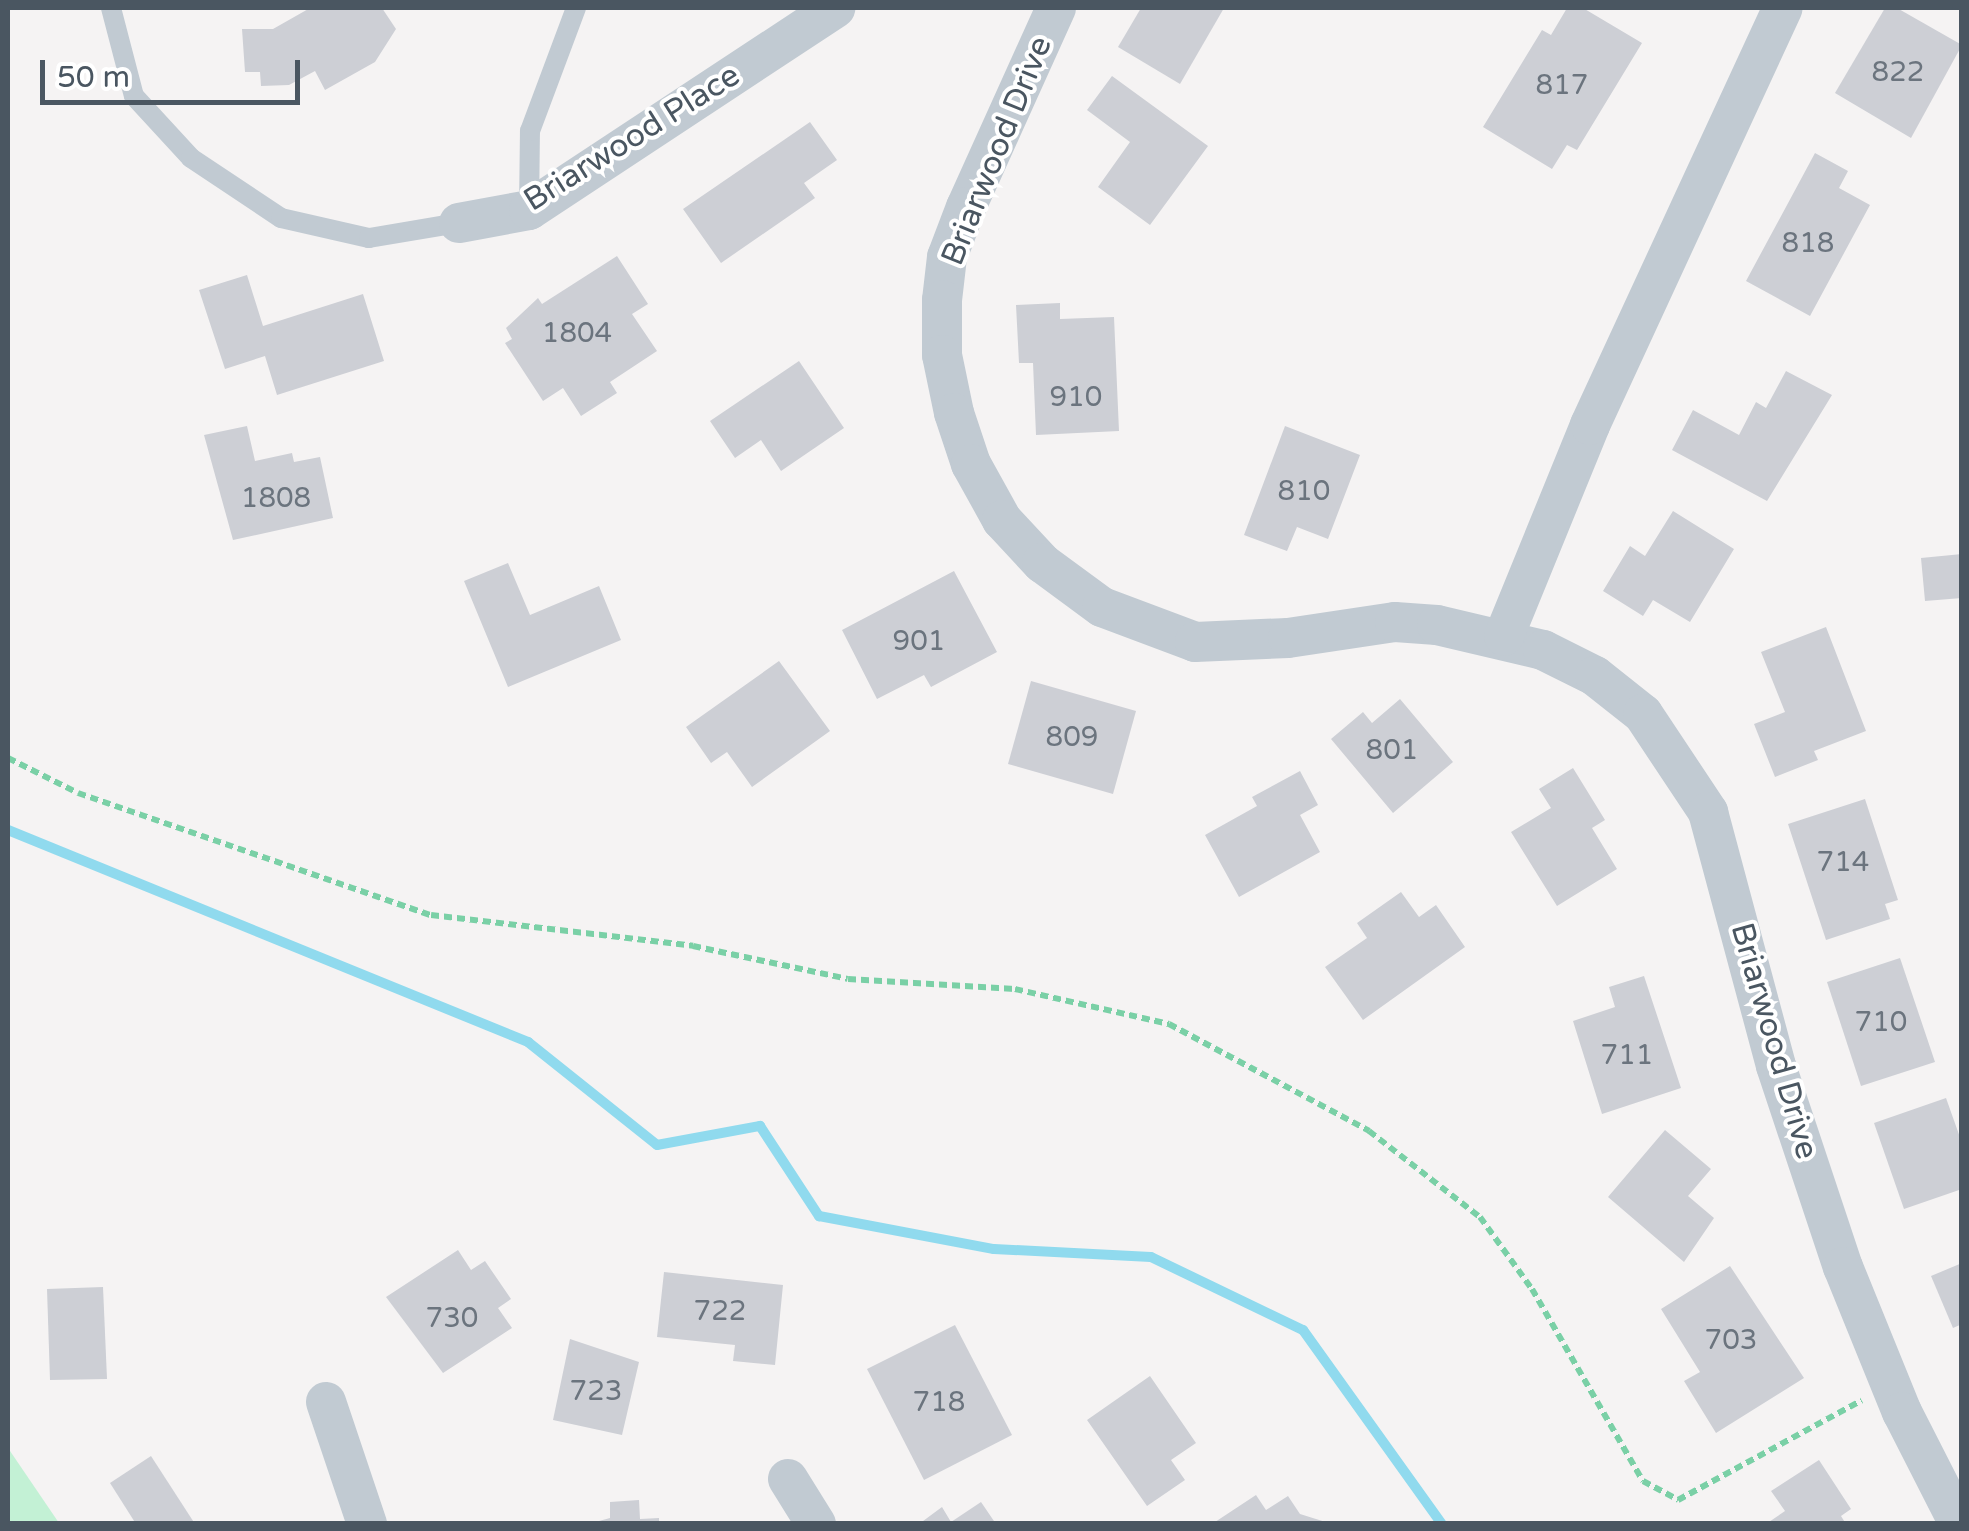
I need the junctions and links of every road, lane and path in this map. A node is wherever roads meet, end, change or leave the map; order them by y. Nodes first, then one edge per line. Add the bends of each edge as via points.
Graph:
1 (112, 8) edge
2 (576, 8) edge
3 (835, 8) edge
4 (1056, 8) edge
5 (1783, 8) edge
6 (529, 210) junction
7 (459, 223) joint
8 (1504, 636) junction
9 (8, 758) edge
10 (1891, 1383) junction
11 (326, 1402) dead end
12 (788, 1479) dead end
13 (368, 1524) edge
14 (816, 1524) edge
15 (1960, 1524) edge

1 - 7 lane, Briarwood Place via 134,96 191,158 281,218 370,238
2 - 6 lane via 530,131
3 - 6 street, Briarwood Place
4 - 8 street, Briarwood Drive via 966,207 942,300 942,355 954,412 971,464 1002,520 1042,563 1102,607 1195,642 1288,638 1395,622
5 - 8 street via 1590,425
6 - 7 street, Briarwood Place
8 - 10 street, Briarwood Drive via 1595,676 1643,714 1708,812 1776,1066 1843,1267
9 - 10 path via 78,794 430,916 693,946 848,980 1015,989 1169,1024 1369,1132 1480,1216 1532,1289 1643,1480 1678,1500
10 - 15 street, Briarwood Drive
11 - 13 street
12 - 14 street

